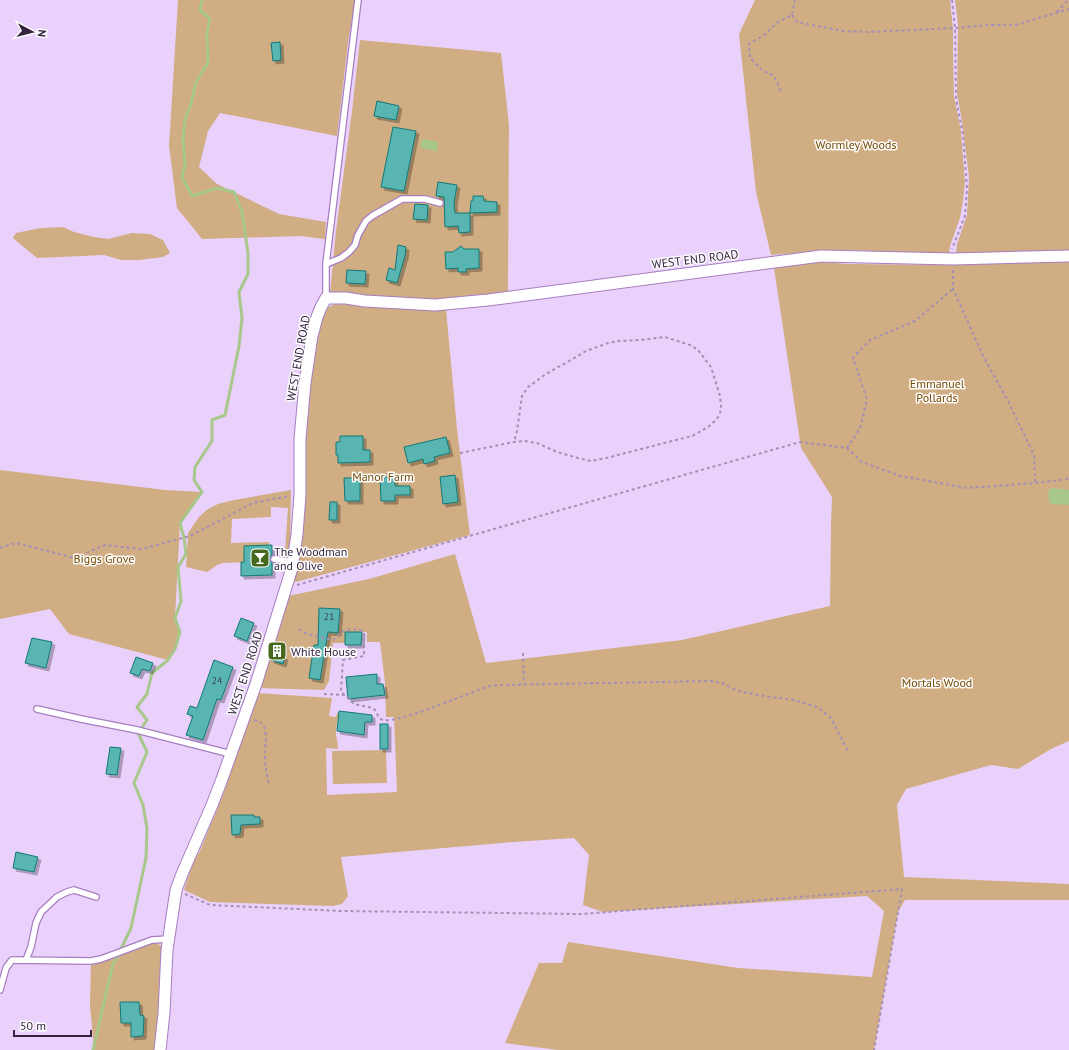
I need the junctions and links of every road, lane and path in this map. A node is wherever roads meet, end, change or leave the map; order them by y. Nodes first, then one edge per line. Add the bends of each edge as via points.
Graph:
1 (358, 0) edge
2 (795, 0) edge
3 (952, 0) edge
4 (1068, 0) edge
5 (1069, 9) edge
6 (1056, 13) junction
7 (792, 15) junction
8 (955, 28) junction
9 (781, 91) dead end
10 (440, 203) dead end
11 (1069, 256) edge
12 (953, 259) junction
13 (326, 264) junction
14 (953, 289) junction
15 (326, 298) junction
16 (514, 442) junction
17 (847, 448) junction
18 (460, 453) dead end
19 (1069, 479) edge
20 (1035, 483) junction
21 (300, 495) junction
22 (0, 544) edge
23 (3, 547) junction
24 (0, 548) edge
25 (274, 559) dead end
26 (293, 562) junction
27 (286, 588) junction
28 (300, 629) dead end
29 (523, 653) dead end
30 (524, 684) junction
31 (324, 694) dead end
32 (345, 696) junction
33 (37, 709) dead end
34 (243, 720) junction
35 (848, 753) dead end
36 (231, 754) junction
37 (269, 785) dead end
38 (176, 890) junction
39 (96, 897) dead end
40 (169, 939) junction
41 (26, 960) junction
42 (0, 990) edge
43 (160, 1050) edge
44 (874, 1050) edge

1 - 13 lane, WEST END ROAD
2 - 7 path
3 - 8 path
4 - 6 path
5 - 6 path
6 - 8 path via 1015,25
7 - 8 path via 797,22 843,31
7 - 9 path via 778,22 749,44 750,58 763,71 774,76
8 - 12 path via 956,99 963,135 967,188 965,216 952,248
10 - 13 lane via 425,199 402,199 366,221 349,252
11 - 12 street, WEST END ROAD
12 - 14 path
12 - 15 street, WEST END ROAD via 821,256 434,305
13 - 15 lane, WEST END ROAD
14 - 17 path via 915,320 870,340 853,358 868,400 860,428
14 - 20 path via 983,356 1034,455
15 - 21 street, WEST END ROAD via 312,336 305,383 300,439
16 - 16 path via 537,443 591,461 606,458 692,436 708,428 720,414 720,396 711,367 698,350 690,345 665,337 608,343 576,357 528,387 522,396
16 - 18 path
17 - 20 path via 862,462 900,476 959,487
17 - 27 path via 800,442
19 - 20 path
21 - 23 path via 253,503 190,536 142,549 106,545 74,558 16,543
21 - 26 street, WEST END ROAD
22 - 23 path
23 - 24 path
25 - 26 lane
26 - 27 street, WEST END ROAD
27 - 34 street, WEST END ROAD
28 - 32 path via 307,634 333,640 344,631 356,629 364,632 364,656 343,660 341,691
29 - 30 path
30 - 32 path via 482,688 392,720 383,720 373,708 354,704
30 - 35 path via 711,681 722,683 738,691 794,700 817,707 831,718
31 - 32 path
33 - 36 lane via 137,730
34 - 36 street, WEST END ROAD
34 - 37 path via 256,720 264,726
36 - 38 street, WEST END ROAD
38 - 40 street, WEST END ROAD
38 - 44 path via 210,905 340,911 582,914 902,889
39 - 41 lane via 74,890 57,897 41,912
40 - 41 lane via 152,940 90,961
40 - 43 street, WEST END ROAD
41 - 42 lane via 12,960 6,968

